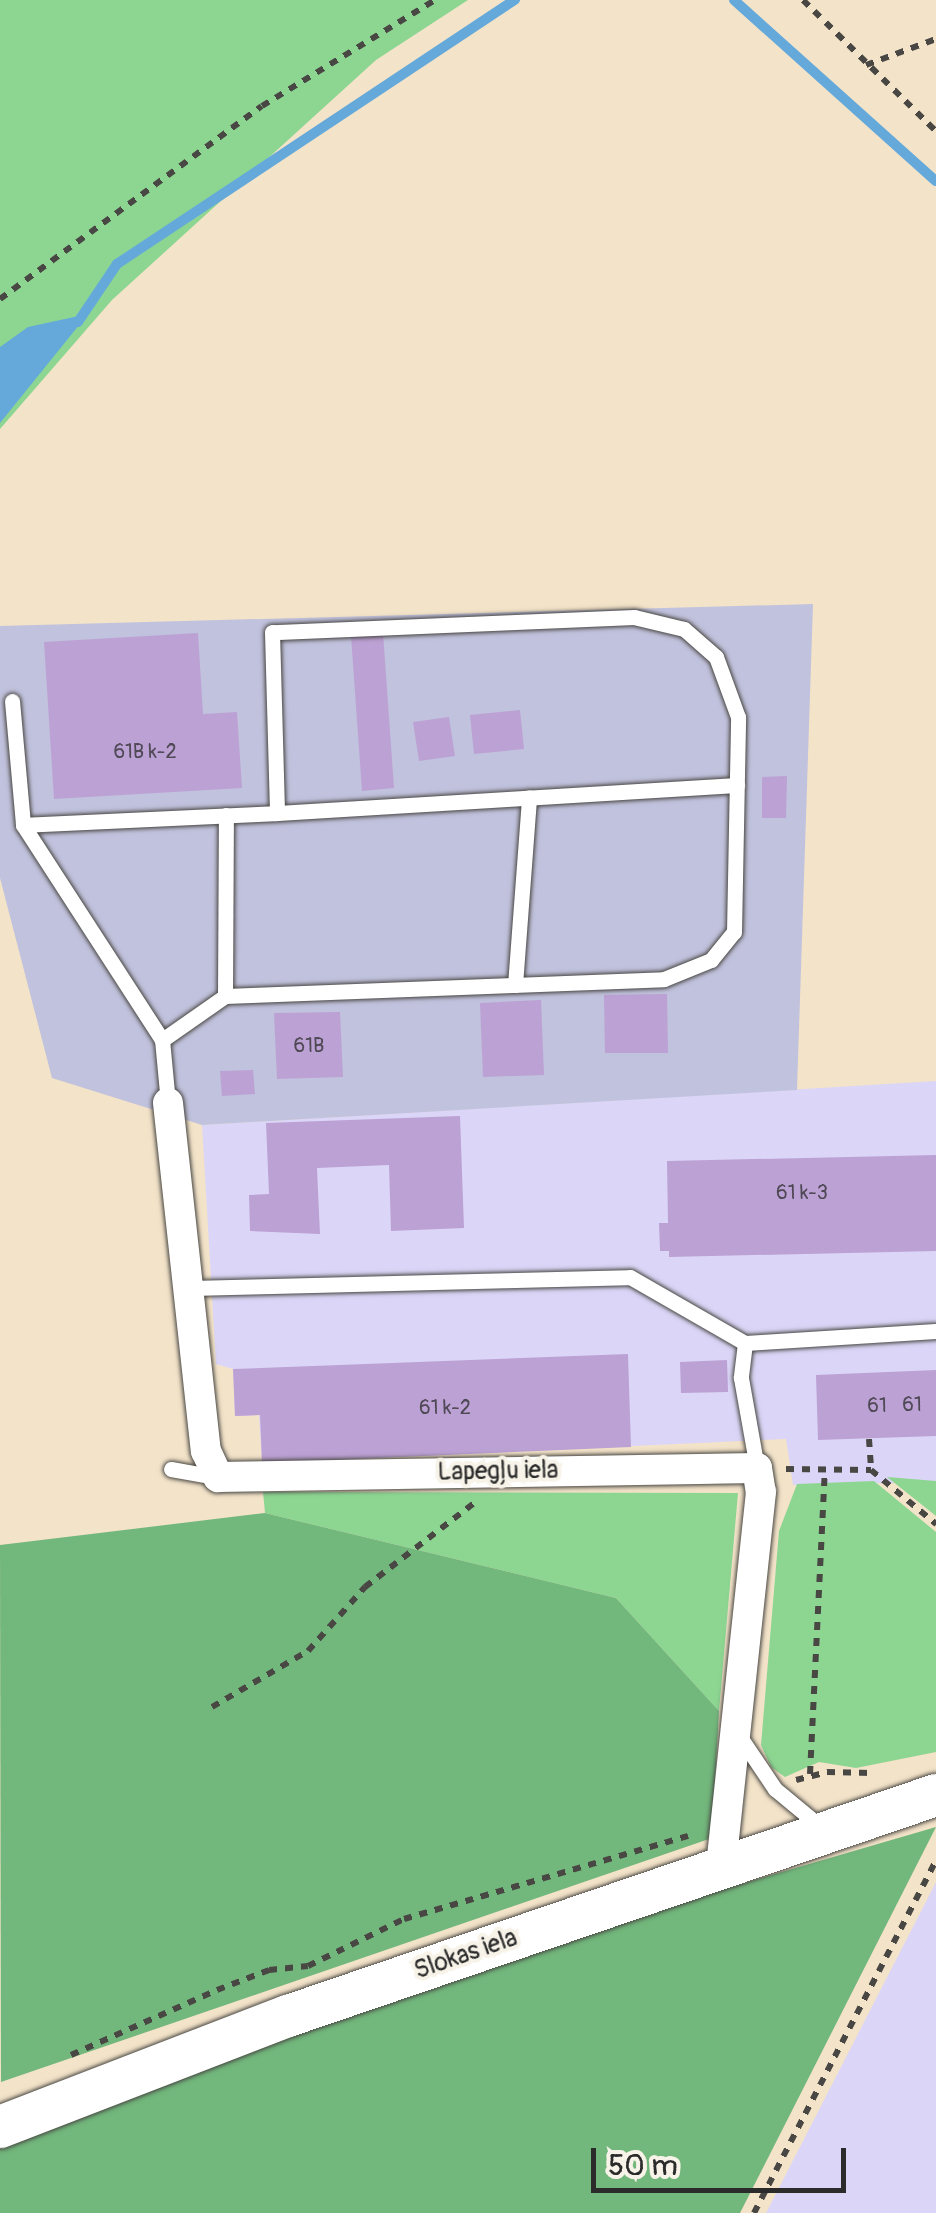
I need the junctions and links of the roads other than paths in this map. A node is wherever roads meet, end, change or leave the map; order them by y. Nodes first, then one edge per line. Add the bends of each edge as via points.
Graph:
1 (12, 702) dead end
2 (737, 785) junction
3 (529, 798) junction
4 (276, 813) junction
5 (226, 816) junction
6 (23, 825) junction
7 (515, 985) junction
8 (225, 996) junction
9 (162, 1040) junction
10 (168, 1103) joint
11 (188, 1288) junction
12 (936, 1331) edge
13 (745, 1343) junction
14 (756, 1468) junction
15 (171, 1469) dead end
16 (218, 1477) junction
17 (736, 1729) junction
18 (936, 1795) edge
19 (824, 1830) junction
20 (721, 1866) junction
21 (0, 2127) edge

1 - 6 lane
2 - 3 lane
2 - 4 lane via 738,717 716,657 684,630 634,616 272,632
2 - 7 lane via 734,932 711,960 664,979
3 - 4 lane
3 - 7 lane
4 - 5 lane
5 - 6 lane
5 - 8 lane
6 - 9 lane
7 - 8 lane
8 - 9 lane
9 - 10 lane
10 - 11 street
11 - 13 lane via 630,1277
11 - 16 street via 206,1451
12 - 13 lane
13 - 14 lane via 741,1378
14 - 16 street, Lapegļu iela
14 - 17 street via 760,1492
15 - 16 lane
17 - 19 lane via 776,1789
17 - 20 street
18 - 19 main road, Slokas iela
19 - 20 main road, Slokas iela
20 - 21 main road, Slokas iela via 288,2016

